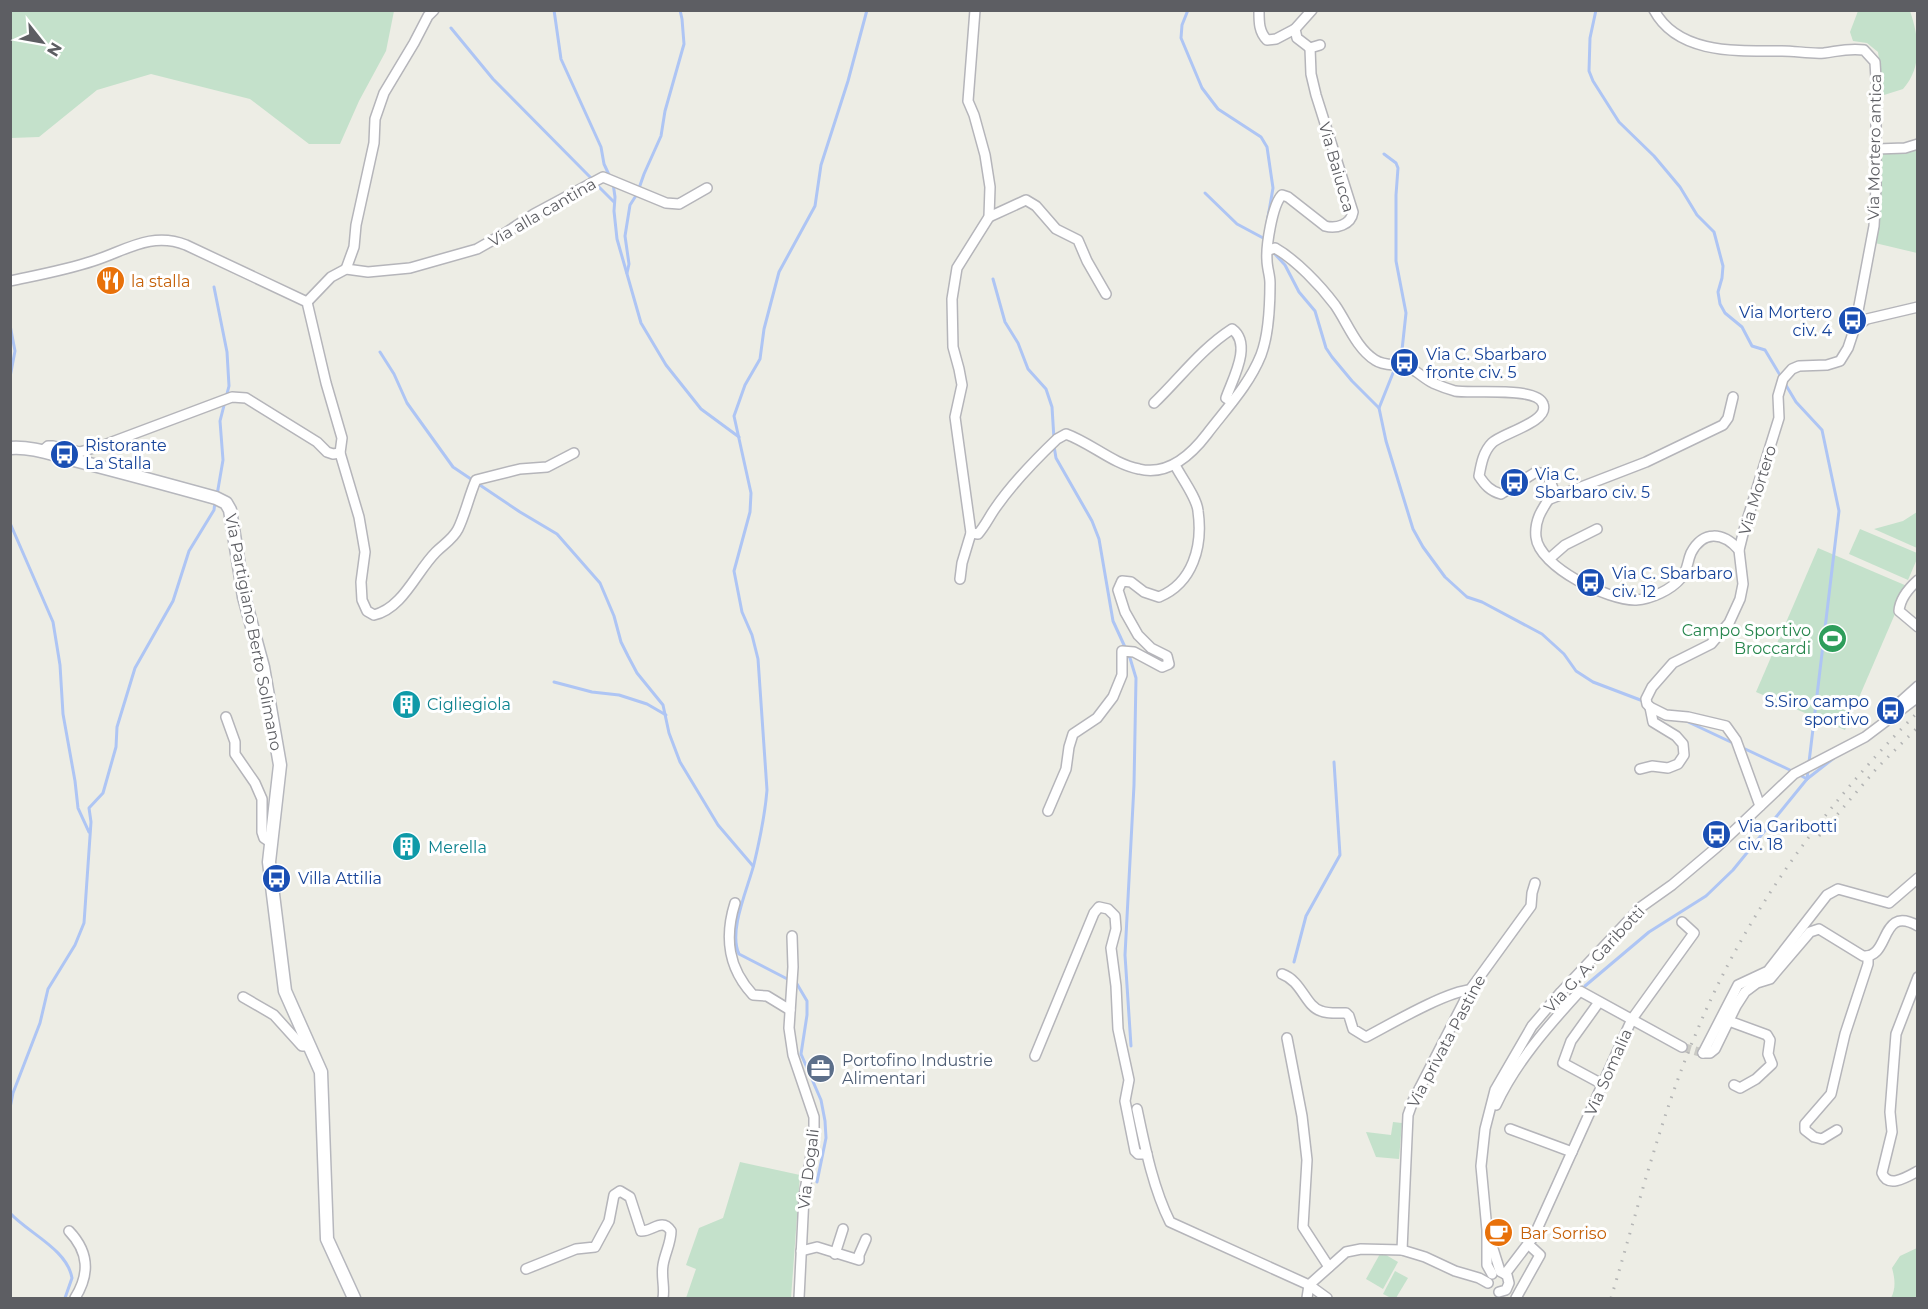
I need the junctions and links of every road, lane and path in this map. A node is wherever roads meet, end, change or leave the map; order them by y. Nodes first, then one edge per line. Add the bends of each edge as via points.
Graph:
1 (434, 10) edge
2 (975, 10) edge
3 (1312, 10) edge
4 (1654, 10) edge
5 (1258, 12) dead end
6 (1295, 29) junction
7 (1320, 45) dead end
8 (1310, 48) junction
9 (1917, 144) edge
10 (1877, 149) junction
11 (707, 188) dead end
12 (989, 217) junction
13 (1269, 250) junction
14 (346, 269) junction
15 (10, 281) edge
16 (1106, 294) dead end
17 (307, 302) junction
18 (1917, 307) edge
19 (1855, 327) junction
20 (1840, 361) joint
21 (1733, 397) dead end
22 (1232, 402) junction
23 (1154, 403) dead end
24 (10, 448) edge
25 (41, 452) junction
26 (340, 453) junction
27 (574, 453) dead end
28 (1175, 465) junction
29 (1548, 500) junction
30 (1597, 529) dead end
31 (971, 533) junction
32 (1739, 550) junction
33 (1549, 559) junction
34 (960, 579) dead end
35 (1917, 580) edge
36 (1917, 627) edge
37 (1917, 686) edge
38 (1917, 697) edge
39 (1650, 707) junction
40 (225, 717) dead end
41 (1894, 717) junction
42 (1640, 769) dead end
43 (1760, 806) junction
44 (1048, 811) dead end
45 (270, 842) junction
46 (1917, 878) edge
47 (1535, 883) dead end
48 (735, 903) dead end
49 (1682, 922) dead end
50 (1917, 926) edge
51 (792, 936) dead end
52 (1868, 956) junction
53 (1282, 974) dead end
54 (1917, 977) edge
55 (1470, 990) junction
56 (243, 997) dead end
57 (1599, 1002) junction
58 (790, 1010) junction
59 (1632, 1019) junction
60 (1729, 1021) junction
61 (1287, 1038) dead end
62 (310, 1046) junction
63 (1682, 1047) tunnel mouth
64 (1035, 1056) dead end
65 (1602, 1084) junction
66 (1734, 1085) dead end
67 (1137, 1109) dead end
68 (1485, 1129) junction
69 (1510, 1129) dead end
70 (1837, 1130) dead end
71 (1572, 1152) junction
72 (1147, 1154) junction
73 (1917, 1172) edge
74 (843, 1229) dead end
75 (69, 1231) dead end
76 (866, 1239) dead end
77 (1531, 1240) junction
78 (1402, 1250) junction
79 (801, 1251) junction
80 (836, 1254) junction
81 (1329, 1267) junction
82 (526, 1269) dead end
83 (1495, 1272) junction
84 (1309, 1285) junction
85 (1503, 1295) edge
86 (75, 1299) edge
87 (354, 1299) edge
88 (663, 1299) edge
89 (799, 1299) edge
90 (1307, 1299) edge
91 (1327, 1299) edge
92 (1516, 1299) edge

1 - 14 street via 382,99 375,120 354,248
2 - 12 street via 968,101 985,155
3 - 6 street
4 - 10 street, Via Mortero antica via 1674,34 1724,51 1864,50 1875,62
5 - 6 street via 1267,40
6 - 8 street via 1298,38
7 - 8 street
8 - 13 street, Via Baiucca via 1313,83 1353,217 1346,224 1325,226 1282,195 1269,230
9 - 10 street
10 - 19 street, Via Mortero antica via 1874,226
11 - 14 street, Via alla cantina via 679,204 666,204 603,177 486,244 410,268 369,272
12 - 16 street via 1020,201 1032,202 1056,229 1078,240
12 - 31 street via 957,268 952,299 953,347 962,385 955,417
13 - 22 street via 1266,259 1270,281 1261,354
13 - 29 street via 1275,248 1284,253 1306,273 1375,360 1409,368 1456,391 1497,391 1539,399 1543,411 1539,418 1491,444 1479,477 1493,492 1501,494 1536,472 1548,475 1554,491
14 - 17 street via 331,277
15 - 17 street via 92,261 145,241 176,240
17 - 26 street via 342,438
18 - 19 street via 1867,319
19 - 20 street, Via Mortero antica
20 - 32 street, Via Mortero via 1799,366 1783,379 1778,396 1779,418
21 - 29 street via 1723,425 1646,462
22 - 23 street via 1226,398 1239,367 1241,347 1232,329 1217,338
22 - 28 street via 1191,453
24 - 25 street
25 - 26 street via 53,446 80,452 232,397 246,398 327,452
25 - 45 street, Via Partigiano Berto Solimano via 226,503 244,597 263,667 280,765
26 - 27 street via 365,552 362,600 374,615 405,592 435,552 453,538 476,480 547,467
28 - 31 street via 1155,471 1139,469 1065,434 1044,451 982,530
28 - 44 street via 1198,509 1198,547 1188,575 1174,591 1159,597 1131,582 1122,581 1118,590 1138,635 1167,656 1169,664 1162,667 1134,652 1122,651 1122,675 1113,697 1097,718 1073,734 1066,769
29 - 33 street via 1539,513 1536,540
30 - 33 street via 1565,545
31 - 34 street
32 - 33 street via 1726,538 1702,539 1690,554 1681,578 1658,594 1636,600 1585,585
32 - 39 street, Via Mortero via 1743,584 1729,623 1711,644 1674,663 1652,687 1646,699
35 - 36 street via 1903,597 1899,611
37 - 41 street via 1899,703
38 - 41 street, Via G. A. Garibotti
39 - 42 street via 1653,722 1676,736 1683,744 1684,755 1678,764 1668,768
39 - 43 street via 1666,715 1726,726 1736,740
40 - 45 street via 236,742 235,754 262,799 262,832
41 - 43 street, Via G. A. Garibotti via 1865,737 1794,774
43 - 68 street, Via G. A. Garibotti via 1717,847 1641,907 1553,1001 1532,1026 1496,1090
45 - 62 street, Via Partigiano Berto Solimano via 271,884 285,991
46 - 60 street via 1889,903 1838,889 1827,895 1768,971 1738,985 1703,1053 1715,1049
47 - 55 street, Via privata Pastine via 1531,906
48 - 58 street via 729,922 735,971 753,995 767,996
49 - 59 street, Via Somalia via 1694,933
50 - 52 street via 1899,921 1889,927 1881,947
51 - 58 street, Via Dogali
52 - 60 street via 1819,929 1810,932 1770,979 1745,992
52 - 70 street via 1831,1094 1805,1130 1822,1139
53 - 55 street via 1298,984 1314,1007 1346,1013 1353,1029 1366,1037 1430,1004
54 - 73 street via 1896,1034 1892,1131 1882,1173 1893,1181
55 - 78 street, Via privata Pastine via 1408,1115
56 - 62 street via 274,1015 302,1046
57 - 59 street
57 - 65 street via 1571,1041 1563,1064
57 - 68 street via 1580,991 1545,1029 1505,1086
58 - 79 street, Via Dogali via 793,1055 814,1117
59 - 63 street
59 - 65 street, Via Somalia
60 - 66 street via 1767,1035 1772,1064 1756,1080 1740,1088
61 - 81 street via 1307,1160 1303,1227
62 - 87 street, Via Partigiano Berto Solimano via 321,1072 327,1239
64 - 72 street via 1094,913 1099,907 1108,909 1115,916 1111,948 1118,1029 1129,1080 1125,1101 1135,1151
65 - 71 street, Via Somalia
67 - 72 street
68 - 83 street, Via G. A. Garibotti via 1481,1166
69 - 71 street
71 - 77 street, Via Somalia
72 - 84 street via 1170,1222
74 - 80 street
75 - 86 street via 82,1247 85,1260 82,1287
76 - 80 street via 859,1260
77 - 83 street, Via Somalia
77 - 92 street via 1540,1255
78 - 81 street via 1360,1248 1346,1252
78 - 83 street via 1455,1272
79 - 80 street via 817,1247
79 - 89 street, Via Dogali
81 - 84 street
82 - 88 street via 576,1249 595,1247 609,1221 614,1195 620,1191 630,1197 642,1231 660,1224 671,1231 663,1266
83 - 85 street via 1509,1283
83 - 85 street via 1490,1288
84 - 90 street
84 - 91 street

